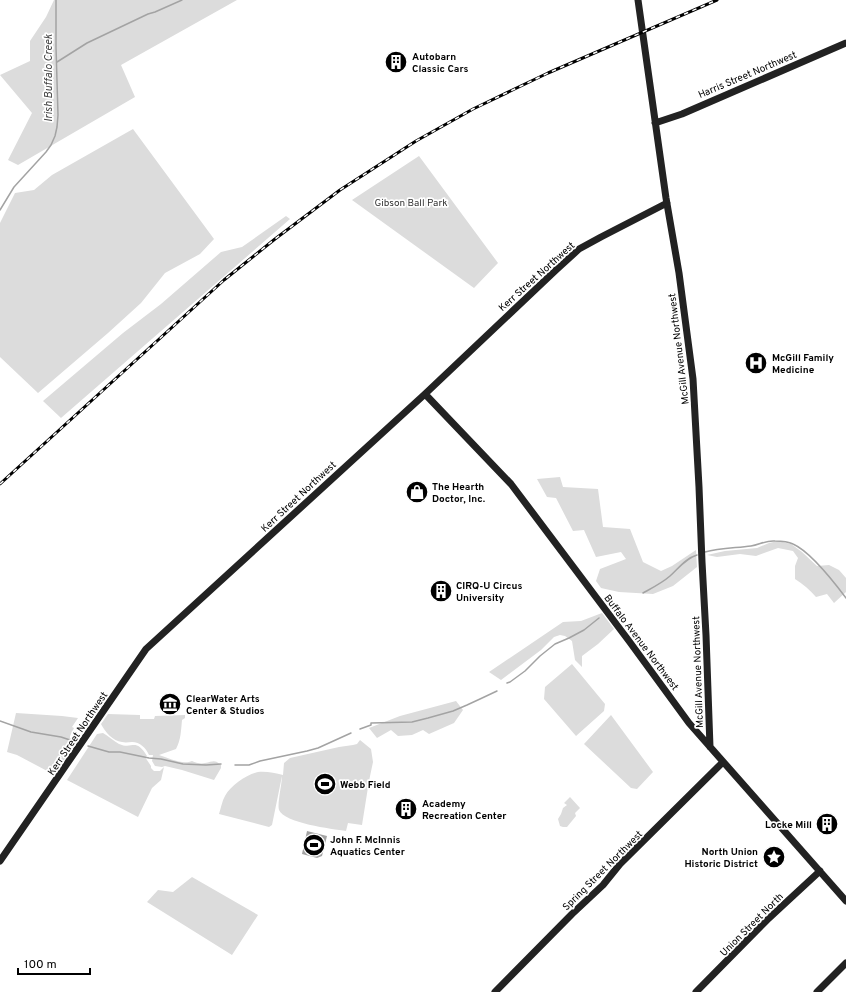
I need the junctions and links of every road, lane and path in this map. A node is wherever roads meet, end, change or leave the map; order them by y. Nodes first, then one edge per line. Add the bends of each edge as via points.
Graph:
1 (638, 0) edge
2 (846, 43) edge
3 (655, 123) junction
4 (667, 203) junction
5 (425, 394) junction
6 (710, 746) junction
7 (723, 762) junction
8 (0, 861) edge
9 (820, 870) junction
10 (846, 901) edge
11 (846, 963) edge
12 (495, 992) edge
13 (696, 992) edge
14 (817, 992) edge

1 - 3 street, McGill Avenue Northwest
2 - 3 street, Harris Street Northwest via 682,114
3 - 4 street, McGill Avenue Northwest
4 - 5 street, Kerr Street Northwest via 579,249
4 - 6 street, McGill Avenue Northwest via 693,379
5 - 6 street, Buffalo Avenue Northwest via 511,484 689,723
5 - 8 street, Kerr Street Northwest via 146,649
6 - 7 street, Buffalo Avenue Northwest
7 - 9 street, Buffalo Avenue Northwest
7 - 12 street, Spring Street Northwest
9 - 10 street, Buffalo Avenue Northwest
9 - 13 street, Union Street North
11 - 14 street

